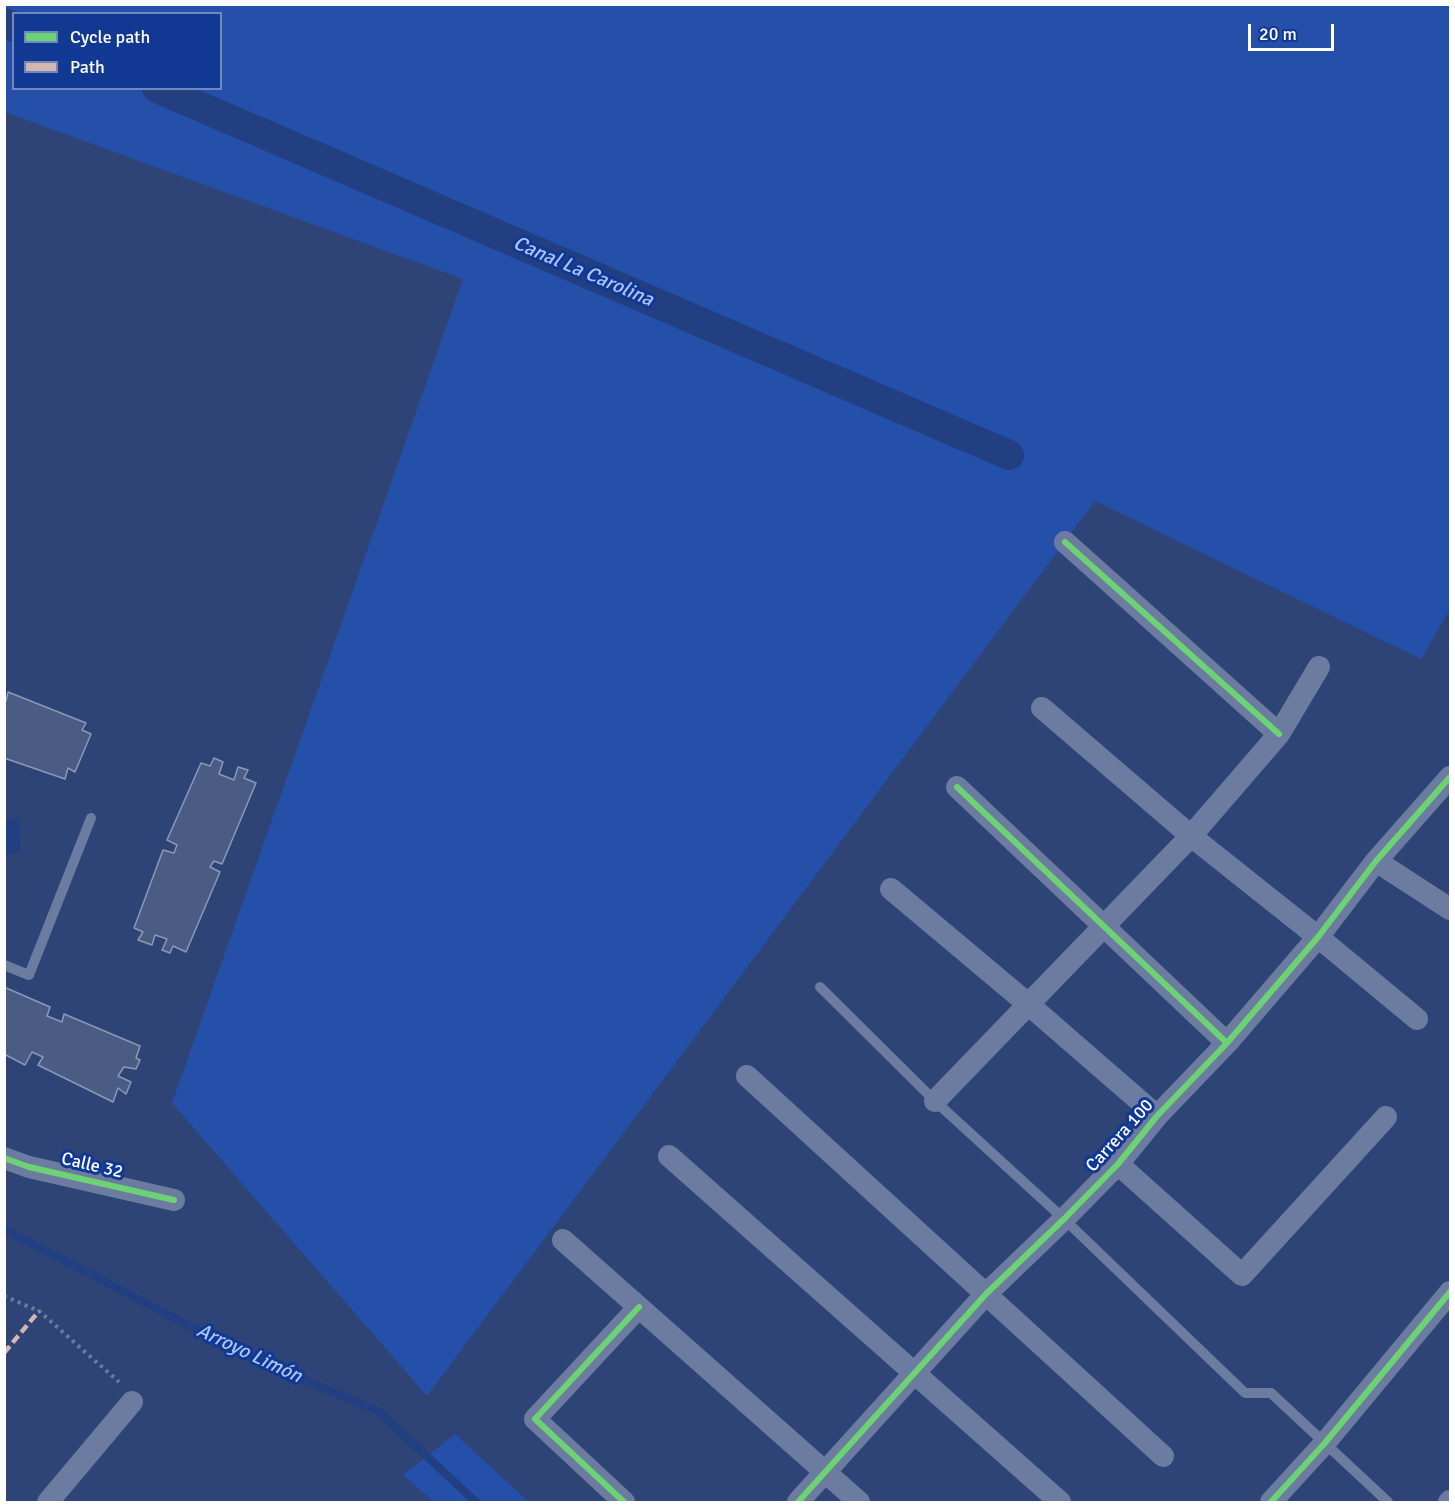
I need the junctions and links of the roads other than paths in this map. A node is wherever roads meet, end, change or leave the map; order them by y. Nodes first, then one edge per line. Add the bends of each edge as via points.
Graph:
1 (1065, 542) dead end
2 (1319, 667) dead end
3 (1042, 708) dead end
4 (1278, 734) junction
5 (1450, 777) edge
6 (957, 787) dead end
7 (90, 818) dead end
8 (1191, 836) junction
9 (1376, 861) junction
10 (891, 889) dead end
11 (1450, 909) edge
12 (1104, 925) junction
13 (1318, 937) junction
14 (4, 965) edge
15 (820, 987) dead end
16 (1028, 1004) junction
17 (1417, 1019) dead end
18 (1227, 1043) junction
19 (747, 1076) dead end
20 (935, 1101) junction
21 (1157, 1116) junction
22 (1386, 1117) dead end
23 (669, 1156) dead end
24 (4, 1158) edge
25 (1118, 1164) junction
26 (174, 1200) dead end
27 (1064, 1219) junction
28 (563, 1240) dead end
29 (1450, 1292) edge
30 (986, 1294) junction
31 (639, 1307) junction
32 (914, 1374) junction
33 (132, 1402) road end
34 (1324, 1444) junction
35 (1163, 1456) dead end
36 (825, 1473) junction
37 (48, 1503) edge
38 (624, 1503) edge
39 (798, 1503) edge
40 (859, 1503) edge
41 (1059, 1503) edge
42 (1271, 1503) edge
43 (1388, 1503) edge

1 - 4 street
2 - 4 street
3 - 8 street
4 - 8 street
5 - 9 street, Carrera 100
6 - 12 street
7 - 14 lane via 28,975
8 - 12 street
8 - 13 street
9 - 11 street
9 - 13 street, Carrera 100
10 - 16 street
12 - 16 street
12 - 18 street
13 - 17 street
13 - 18 street, Carrera 100
15 - 20 lane
16 - 20 street
16 - 21 street
18 - 21 street, Carrera 100
19 - 30 street
20 - 27 lane
21 - 25 street, Carrera 100
22 - 25 street via 1242,1275
23 - 32 street
24 - 26 street, Calle 32
25 - 27 street, Carrera 100
27 - 30 street, Carrera 100
27 - 34 lane via 1245,1393 1271,1393
28 - 31 street
29 - 34 street
30 - 32 street, Carrera 100
30 - 35 street
31 - 36 street
31 - 38 street via 535,1419
32 - 36 street, Carrera 100
32 - 41 street
33 - 37 street
34 - 42 street
34 - 43 lane
36 - 39 street, Carrera 100
36 - 40 street

